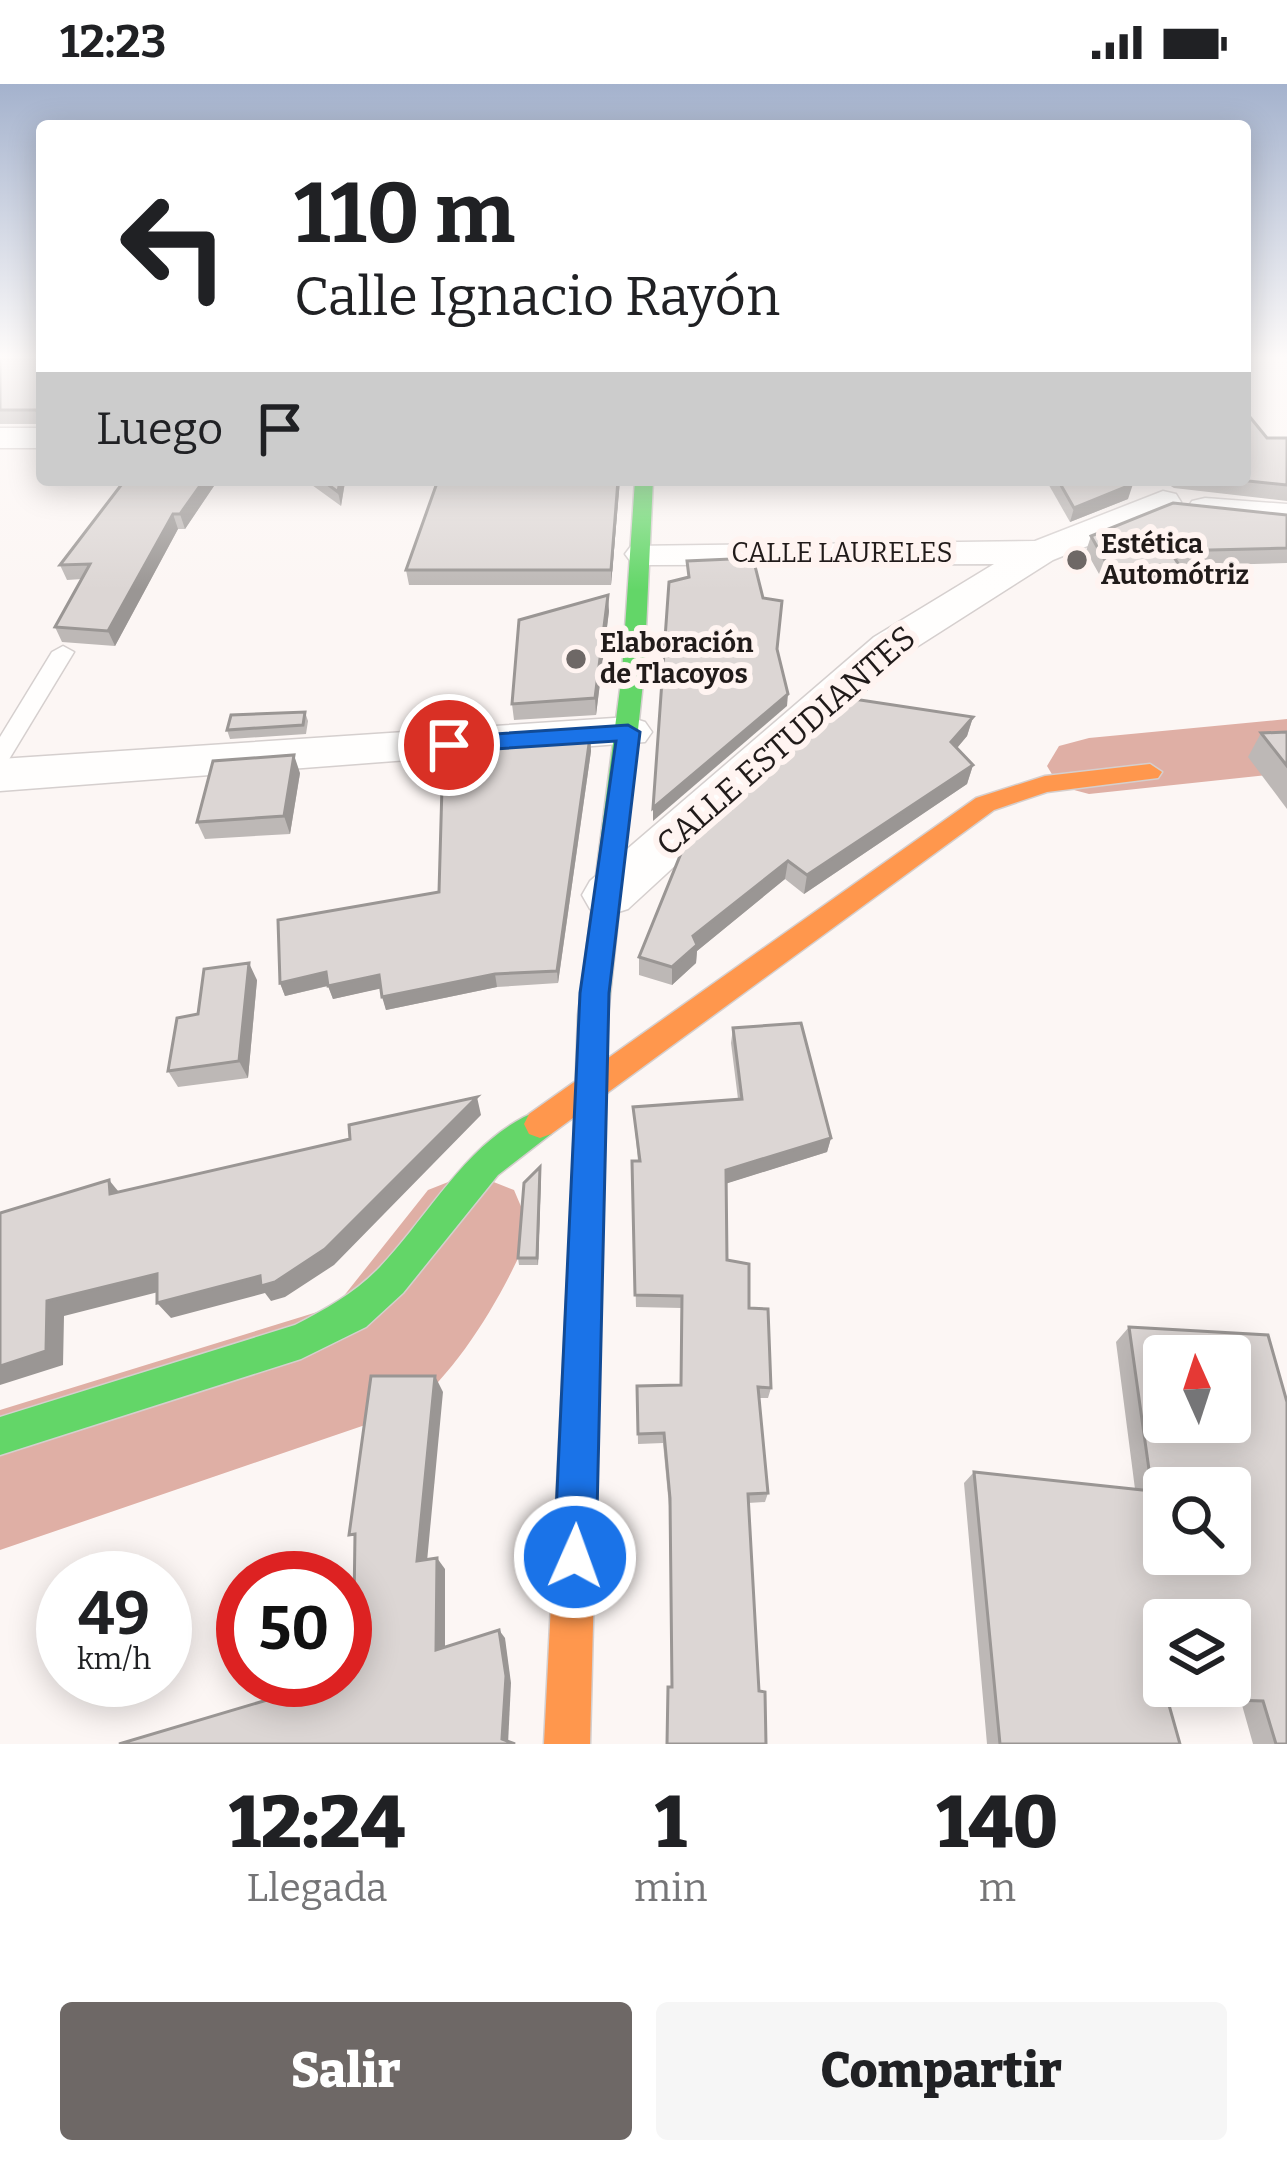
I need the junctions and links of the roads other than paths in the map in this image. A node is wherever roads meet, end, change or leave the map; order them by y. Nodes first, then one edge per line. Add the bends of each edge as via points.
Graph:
1 (0, 438) edge
2 (36, 438) edge
3 (644, 486) edge
4 (1148, 491) edge
5 (1287, 515) edge
6 (1040, 552) junction
7 (644, 554) junction
8 (63, 652) edge
9 (628, 732) junction
10 (0, 756) edge
11 (1150, 772) dead end
12 (0, 775) edge
13 (609, 896) junction
14 (593, 1090) junction
15 (0, 1436) edge
16 (567, 1744) edge

1 - 2 street
3 - 7 main road
4 - 5 street
4 - 6 street, CALLE ESTUDIANTES
6 - 7 street, CALLE LAURELES
6 - 13 street, CALLE ESTUDIANTES via 889,646
7 - 9 main road
8 - 10 lane
9 - 12 street
9 - 13 main road
11 - 14 main road via 1050,782 985,803
13 - 14 main road
14 - 15 main road via 487,1165 391,1281 353,1313 301,1341
14 - 16 main road

